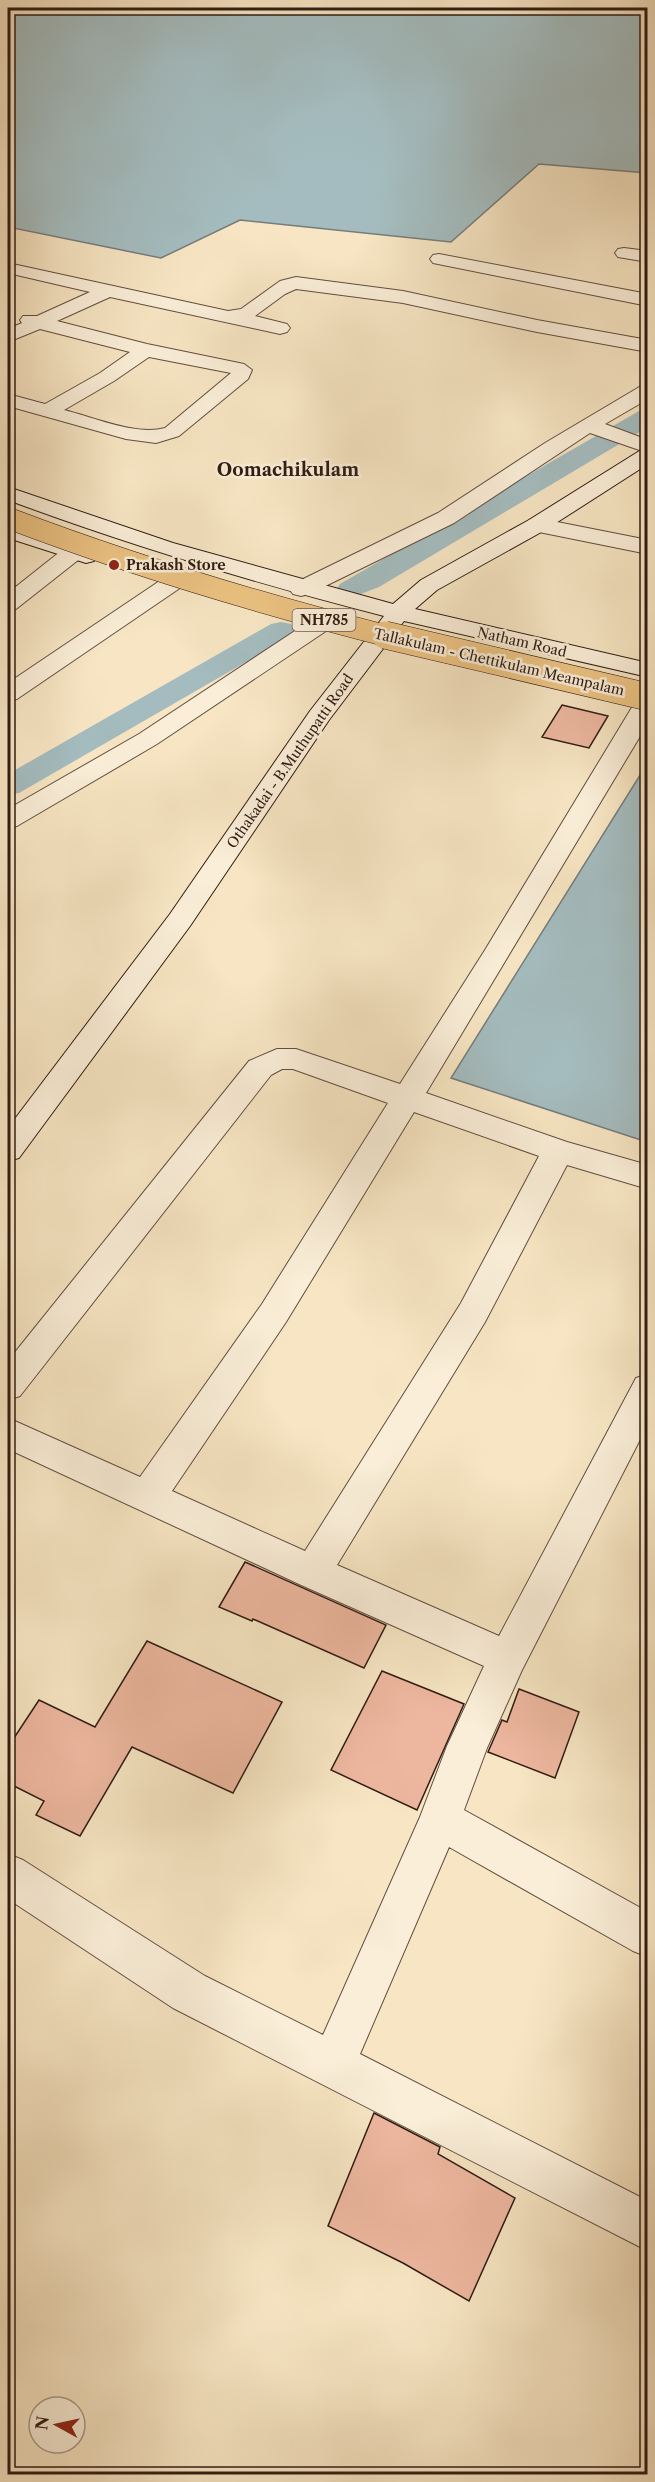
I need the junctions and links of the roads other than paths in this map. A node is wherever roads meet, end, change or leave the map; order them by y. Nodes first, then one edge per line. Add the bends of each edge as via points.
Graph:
1 (624, 253) dead end
2 (648, 257) edge
3 (439, 259) dead end
4 (8, 268) edge
5 (108, 291) junction
6 (648, 300) edge
7 (8, 316) edge
8 (239, 318) junction
9 (39, 322) junction
10 (280, 328) dead end
11 (8, 336) edge
12 (648, 346) edge
13 (146, 350) junction
14 (648, 390) edge
15 (8, 400) edge
16 (47, 411) junction
17 (605, 431) junction
18 (648, 447) edge
19 (648, 454) edge
20 (8, 495) edge
21 (8, 518) edge
22 (537, 525) junction
23 (8, 531) edge
24 (648, 547) edge
25 (74, 552) junction
26 (172, 583) junction
27 (301, 589) junction
28 (8, 604) edge
29 (397, 613) junction
30 (318, 626) junction
31 (375, 640) junction
32 (648, 670) edge
33 (8, 694) edge
34 (647, 695) edge
35 (8, 820) edge
36 (407, 1097) junction
37 (8, 1150) edge
38 (558, 1151) junction
39 (648, 1177) edge
40 (8, 1386) edge
41 (648, 1388) edge
42 (8, 1433) edge
43 (147, 1497) junction
44 (312, 1572) junction
45 (508, 1658) junction
46 (440, 1819) junction
47 (8, 1875) edge
48 (648, 1936) edge
49 (333, 2064) junction
50 (648, 2227) edge

1 - 2 street
3 - 6 street
4 - 5 street
5 - 8 street
5 - 9 street
7 - 9 street
8 - 10 street
8 - 12 street via 286,284 296,283 403,297
9 - 11 street
9 - 13 street
13 - 16 street
13 - 16 street via 237,368 242,370 241,375 172,432 156,437 133,435
14 - 17 street
15 - 16 street
17 - 18 street
17 - 27 street via 446,518
19 - 22 street, Othakadai - B.Muthupatti Road
20 - 27 street, Natham Road
20 - 34 highway, Tallakulam - Chettikulam Meampalam / NH785 via 147,547
21 - 34 highway, Tallakulam - Chettikulam Meampalam / NH785, bridge via 135,565 303,615
22 - 24 street
22 - 29 street, Othakadai - B.Muthupatti Road via 429,585
23 - 25 street
25 - 26 street
25 - 28 street
26 - 30 street
26 - 33 street
27 - 29 street, Natham Road
29 - 31 street, Othakadai - B.Muthupatti Road
29 - 32 street, Natham Road
30 - 31 street
30 - 35 street via 148,739
31 - 34 street
31 - 37 street, Othakadai - B.Muthupatti Road via 180,920
34 - 36 street via 559,852
36 - 38 street
36 - 40 street via 297,1059 272,1060 260,1068
36 - 43 street via 274,1313
38 - 39 street
38 - 44 street via 468,1324
41 - 45 street
42 - 43 street
43 - 44 street
44 - 45 street
45 - 46 street via 467,1746
46 - 48 street
46 - 49 street
47 - 49 street via 189,1992
49 - 50 street

